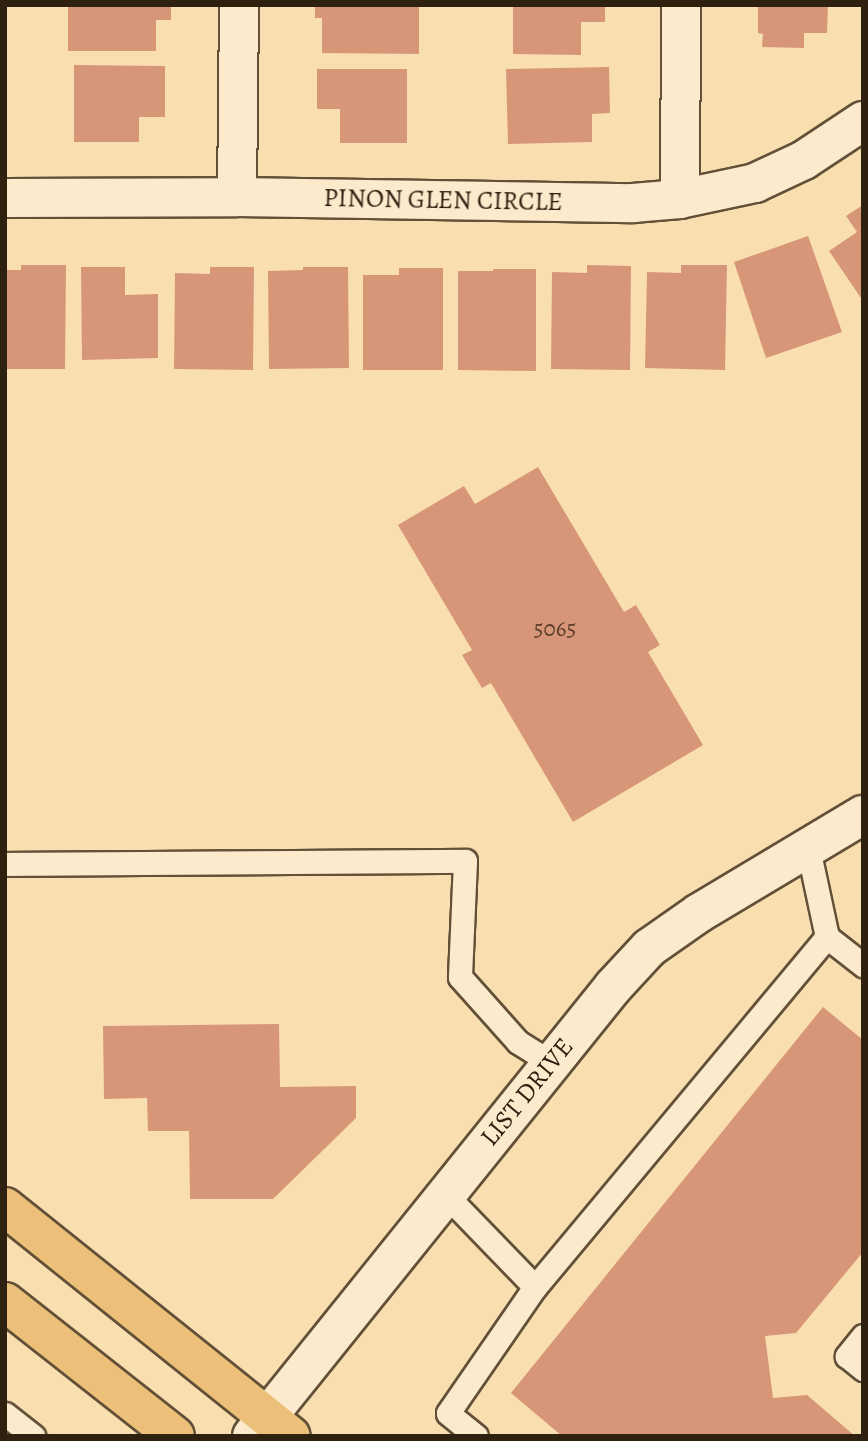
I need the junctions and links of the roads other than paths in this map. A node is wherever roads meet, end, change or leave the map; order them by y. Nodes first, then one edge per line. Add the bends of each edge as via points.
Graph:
1 (239, 5) edge
2 (681, 5) edge
3 (863, 121) edge
4 (237, 197) junction
5 (5, 198) edge
6 (680, 200) junction
7 (863, 815) edge
8 (808, 848) junction
9 (5, 864) edge
10 (827, 937) junction
11 (863, 965) edge
12 (552, 1063) junction
13 (445, 1194) junction
14 (5, 1207) edge
15 (535, 1287) junction
16 (5, 1302) edge
17 (863, 1335) edge
18 (863, 1369) edge
19 (5, 1414) edge
20 (270, 1429) edge
21 (33, 1436) edge
22 (175, 1436) edge
23 (476, 1436) edge

1 - 4 street
2 - 6 street
3 - 6 street, PINON GLEN CIRCLE via 804,160 755,183
4 - 5 street, PINON GLEN CIRCLE
4 - 6 street, PINON GLEN CIRCLE via 633,204
7 - 8 street, LIST DRIVE
8 - 10 lane
8 - 12 street, LIST DRIVE via 649,948
9 - 12 lane via 466,861 460,977 517,1042
10 - 11 lane
10 - 15 lane
12 - 13 street, LIST DRIVE
13 - 15 lane
13 - 20 street, LIST DRIVE
14 - 20 main road
15 - 23 lane via 447,1413
16 - 22 main road
17 - 18 lane via 847,1356
19 - 21 lane

